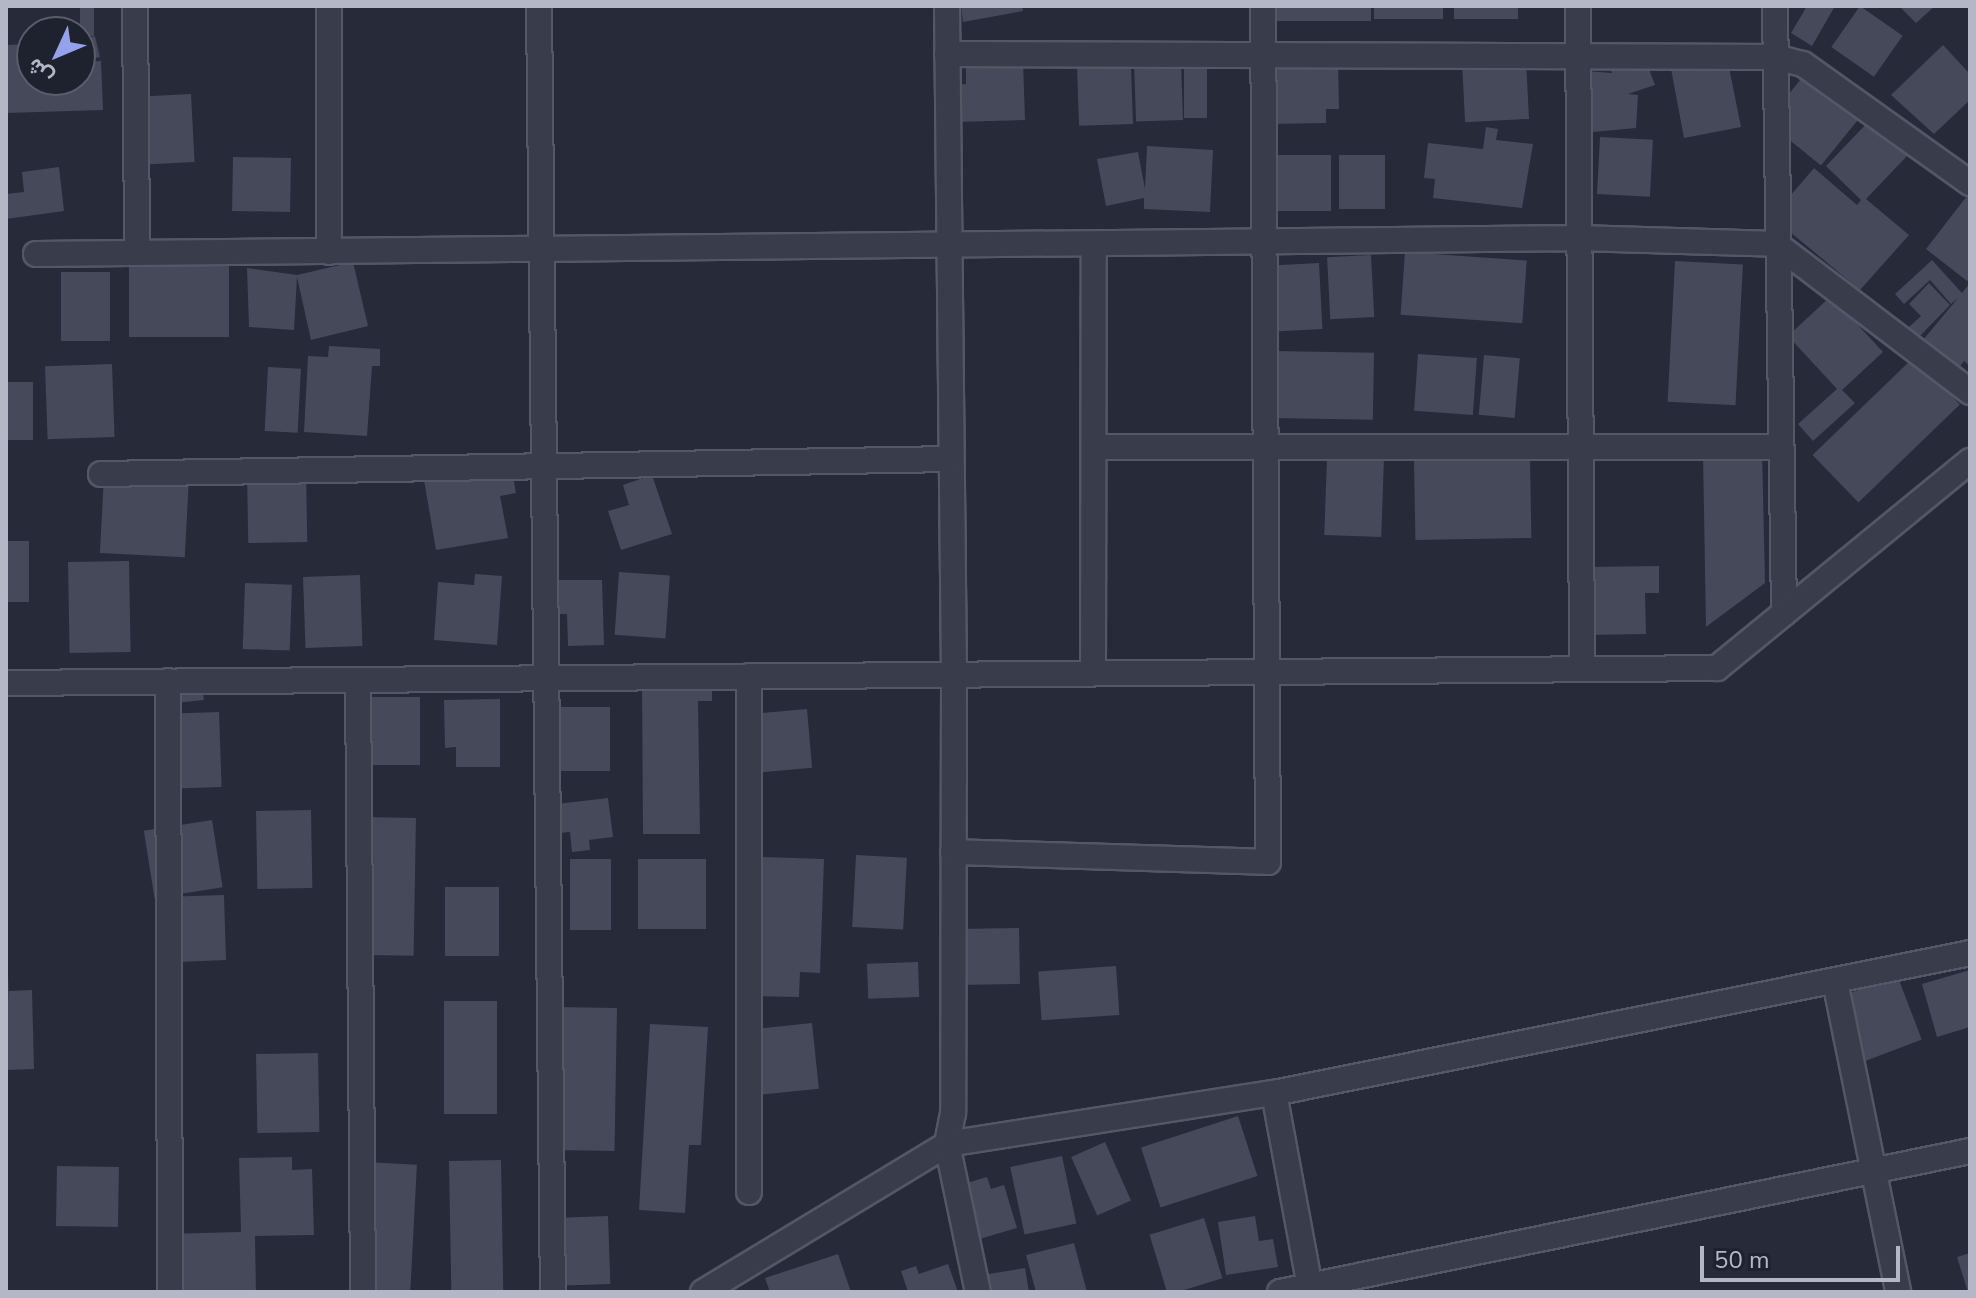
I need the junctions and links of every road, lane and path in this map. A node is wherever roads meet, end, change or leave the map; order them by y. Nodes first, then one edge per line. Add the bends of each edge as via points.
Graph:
1 (135, 6) edge
2 (329, 6) edge
3 (539, 6) edge
4 (947, 6) edge
5 (1263, 6) edge
6 (1578, 6) edge
7 (1775, 6) edge
8 (1578, 51) junction
9 (947, 54) junction
10 (1264, 57) junction
11 (1776, 57) junction
12 (1968, 179) edge
13 (1578, 238) junction
14 (1268, 242) junction
15 (1094, 244) junction
16 (1776, 244) junction
17 (947, 246) junction
18 (540, 251) junction
19 (329, 252) junction
20 (137, 253) junction
21 (36, 254) dead end
22 (1970, 392) edge
23 (1098, 447) junction
24 (1269, 447) junction
25 (1579, 447) junction
26 (1780, 447) junction
27 (950, 459) junction
28 (1970, 461) edge
29 (544, 462) junction
30 (101, 474) dead end
31 (1784, 613) junction
32 (1582, 669) junction
33 (1269, 672) junction
34 (1093, 673) junction
35 (954, 674) junction
36 (749, 676) junction
37 (548, 678) junction
38 (358, 680) junction
39 (168, 681) junction
40 (6, 683) edge
41 (953, 852) junction
42 (1970, 953) edge
43 (1835, 981) junction
44 (1274, 1093) junction
45 (947, 1144) junction
46 (1970, 1151) edge
47 (1875, 1169) junction
48 (749, 1192) dead end
49 (1311, 1289) edge
50 (170, 1292) edge
51 (363, 1292) edge
52 (553, 1292) edge
53 (703, 1292) edge
54 (978, 1292) edge
55 (1280, 1292) edge
56 (1898, 1292) edge

1 - 20 street
2 - 19 street
3 - 18 street
4 - 9 street
5 - 10 street
6 - 8 street
7 - 11 street
8 - 10 street
8 - 11 street
8 - 13 street
9 - 10 street
9 - 17 street
10 - 14 street
11 - 12 street via 1803,64
11 - 16 street
13 - 14 street
13 - 16 street
13 - 25 street
14 - 15 street
14 - 24 street
15 - 17 street
15 - 23 street
16 - 22 street
16 - 26 street
17 - 18 street
17 - 27 street
18 - 19 street
18 - 29 street
19 - 20 street
20 - 21 street
23 - 24 street
23 - 34 street
24 - 25 street
24 - 33 street
25 - 26 street
25 - 32 street
26 - 31 street
27 - 29 street
27 - 35 street
28 - 31 street
29 - 30 street
29 - 37 street
31 - 32 street via 1717,668
32 - 33 street
33 - 34 street
33 - 41 street via 1268,862
34 - 35 street
35 - 36 street
35 - 41 street
36 - 37 street
36 - 48 street
37 - 38 street
37 - 52 street
38 - 39 street
38 - 51 street
39 - 40 street
39 - 50 street
41 - 45 street
42 - 43 street
43 - 44 street
43 - 47 street
44 - 45 street
44 - 49 street
45 - 53 street
45 - 54 street
46 - 47 street
47 - 49 street
47 - 56 street
49 - 55 street

